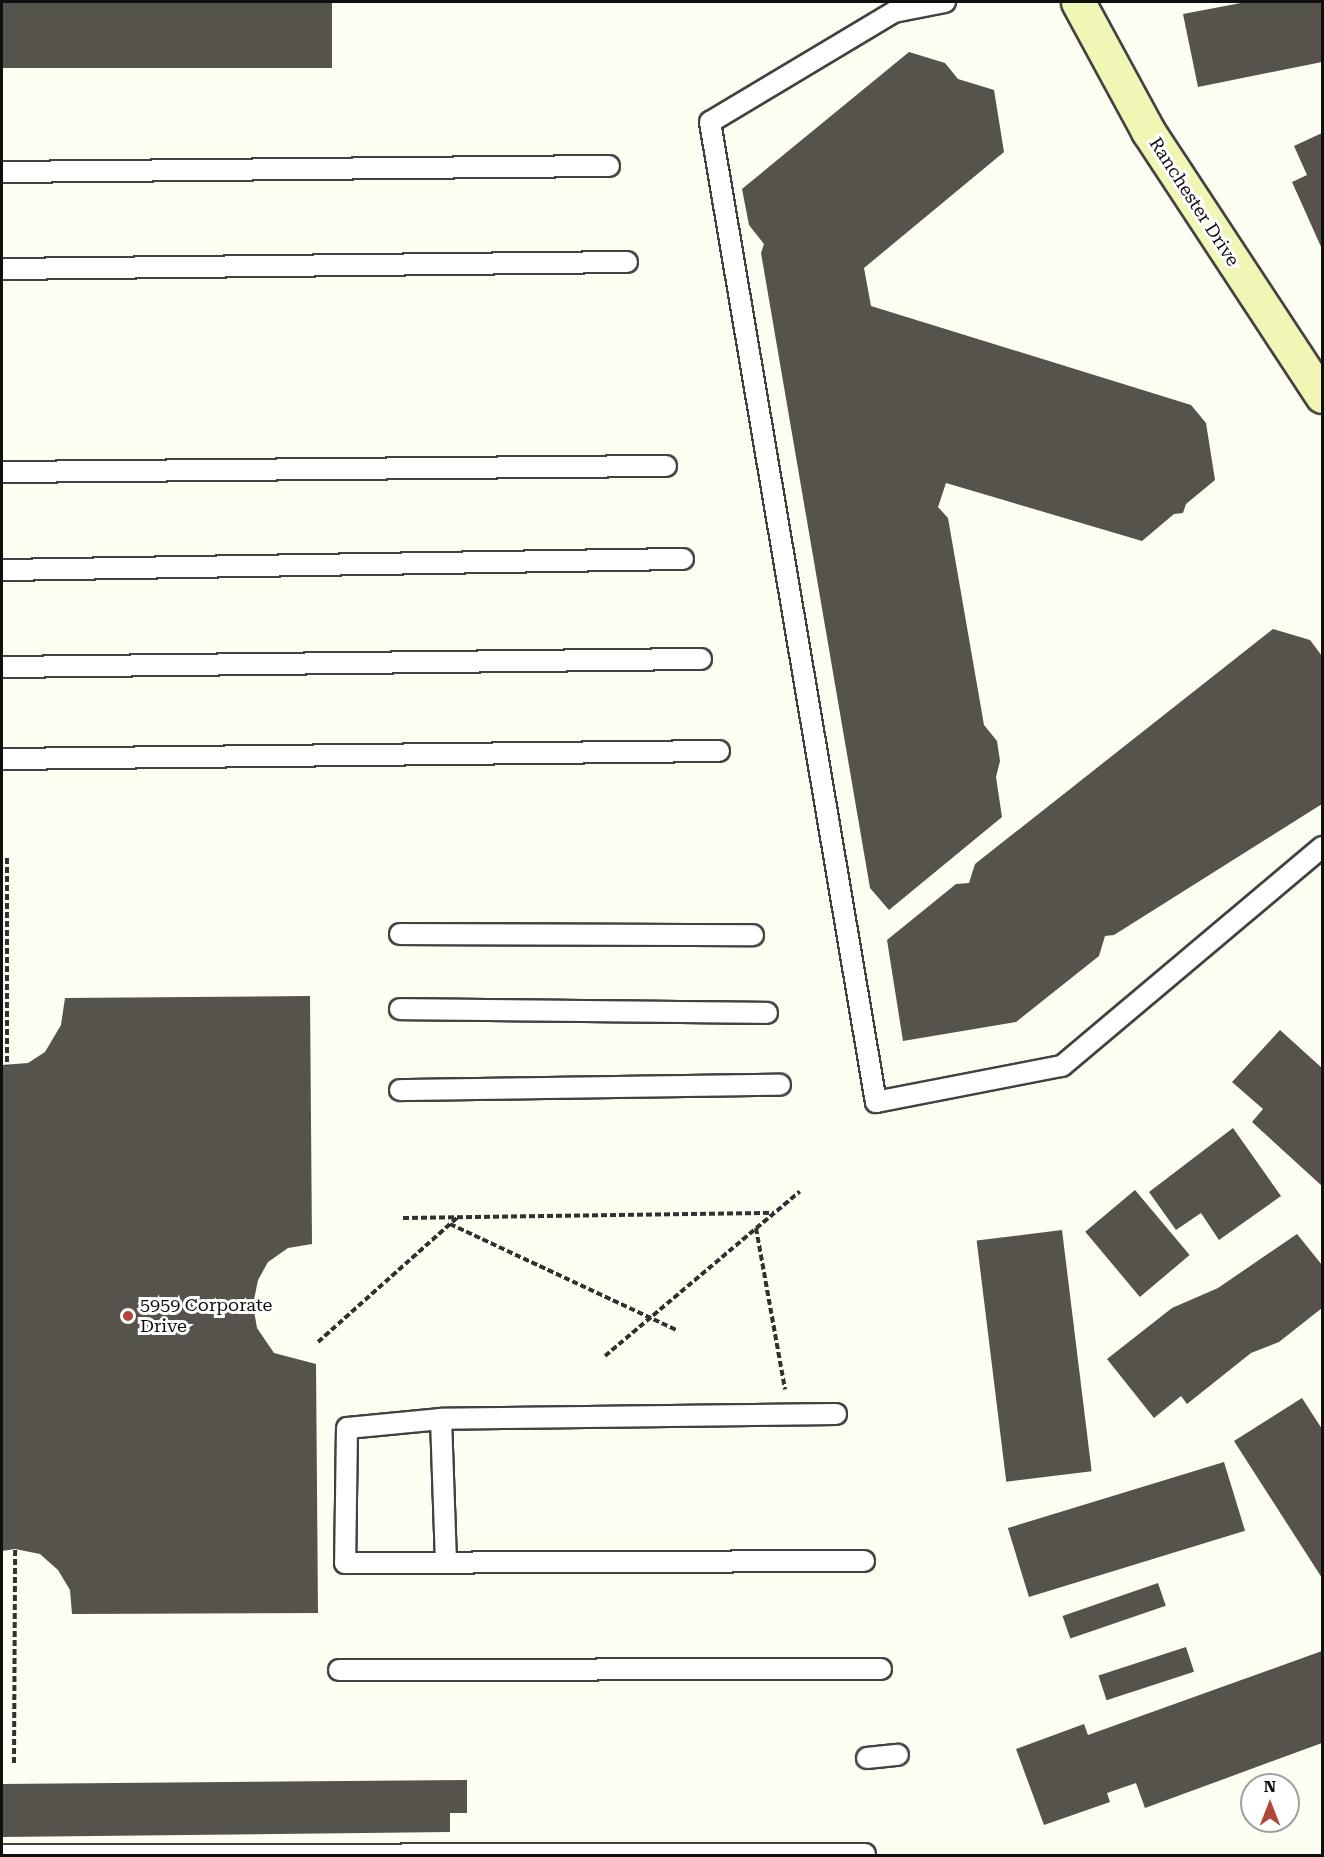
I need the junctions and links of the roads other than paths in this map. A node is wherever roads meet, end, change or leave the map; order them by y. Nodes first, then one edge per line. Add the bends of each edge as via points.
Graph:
1 (945, 2) edge
2 (1078, 2) edge
3 (609, 166) dead end
4 (2, 172) edge
5 (627, 262) dead end
6 (2, 268) edge
7 (1323, 396) edge
8 (666, 466) dead end
9 (2, 472) edge
10 (683, 559) dead end
11 (2, 570) edge
12 (701, 659) dead end
13 (2, 667) edge
14 (718, 751) dead end
15 (2, 759) edge
16 (1323, 847) edge
17 (399, 934) dead end
18 (753, 935) dead end
19 (399, 1009) dead end
20 (767, 1012) dead end
21 (780, 1085) dead end
22 (400, 1090) dead end
23 (836, 1414) dead end
24 (441, 1419) junction
25 (864, 1561) dead end
26 (446, 1563) junction
27 (881, 1669) dead end
28 (339, 1670) dead end
29 (898, 1755) dead end
30 (867, 1758) dead end
31 (865, 1854) edge
32 (2, 1855) edge

1 - 16 lane via 894,12 710,122 876,1102 1062,1066
2 - 7 street, Ranchester Drive via 1148,130
3 - 4 lane
5 - 6 lane
8 - 9 lane
10 - 11 lane
12 - 13 lane
14 - 15 lane
17 - 18 lane
19 - 20 lane
21 - 22 lane
23 - 24 lane
24 - 26 lane
24 - 26 lane via 347,1428 345,1563
25 - 26 lane
27 - 28 lane
29 - 30 lane
31 - 32 lane

